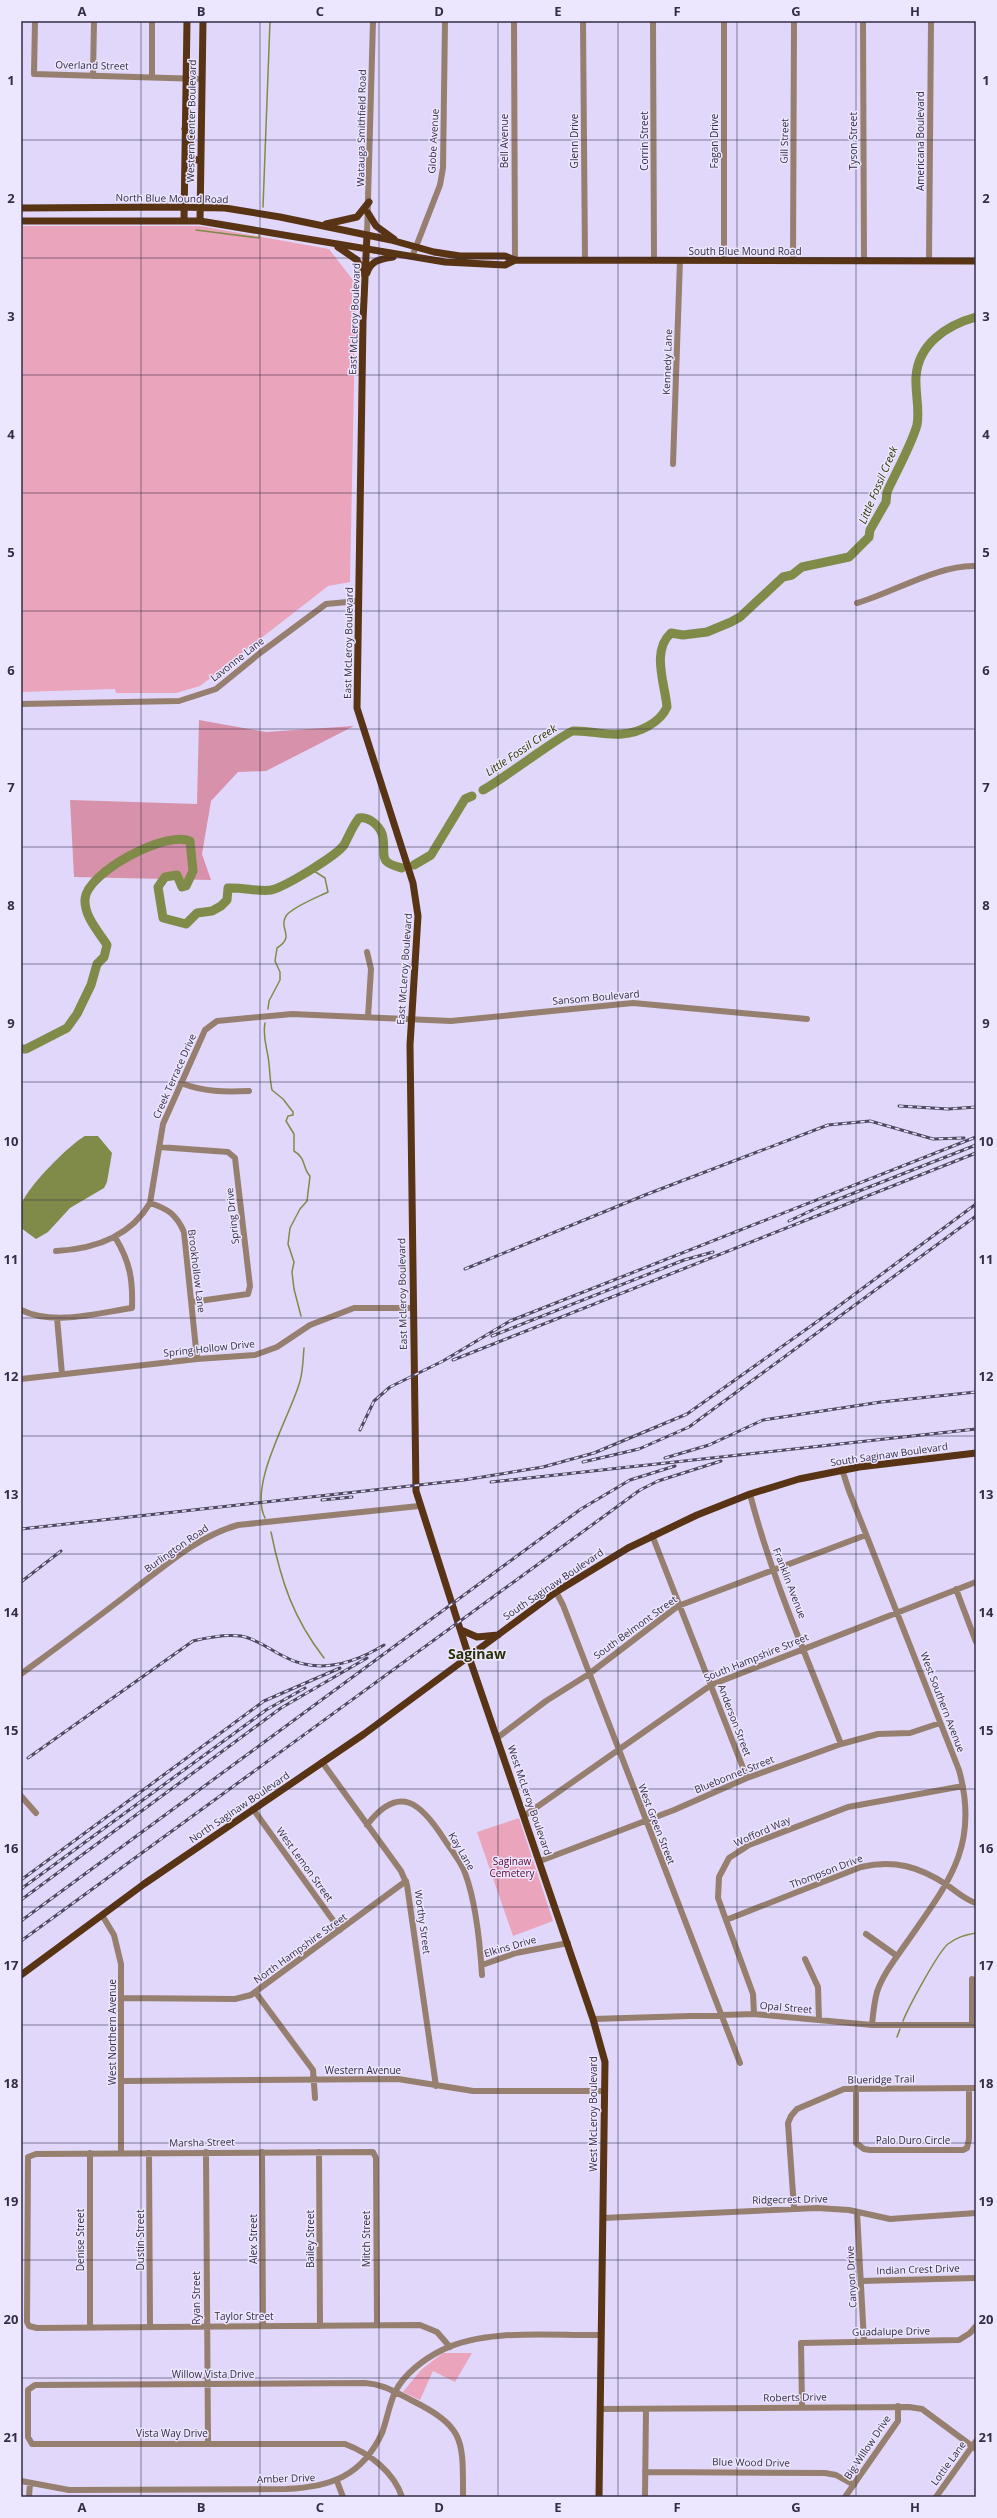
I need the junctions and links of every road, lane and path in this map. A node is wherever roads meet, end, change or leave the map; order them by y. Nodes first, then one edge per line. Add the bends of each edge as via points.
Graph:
1 (35, 21) edge
2 (94, 21) edge
3 (152, 21) edge
4 (187, 21) edge
5 (203, 21) edge
6 (373, 21) edge
7 (445, 21) edge
8 (514, 21) edge
9 (583, 21) edge
10 (653, 21) edge
11 (724, 21) edge
12 (794, 21) edge
13 (863, 21) edge
14 (931, 21) edge
15 (93, 76) junction
16 (152, 77) junction
17 (186, 78) junction
18 (202, 79) junction
19 (185, 129) junction
20 (200, 161) junction
21 (369, 202) junction
22 (184, 207) junction
23 (200, 207) junction
24 (21, 208) edge
25 (368, 213) junction
26 (184, 220) junction
27 (21, 221) edge
28 (200, 221) junction
29 (313, 224) junction
30 (367, 235) junction
31 (399, 242) junction
32 (331, 243) junction
33 (416, 248) junction
34 (367, 250) junction
35 (400, 256) junction
36 (412, 257) junction
37 (515, 260) junction
38 (585, 260) junction
39 (654, 260) junction
40 (680, 260) junction
41 (724, 260) junction
42 (793, 261) junction
43 (864, 261) junction
44 (929, 261) junction
45 (976, 261) edge
46 (365, 279) junction
47 (673, 464) dead end
48 (976, 566) edge
49 (358, 601) junction
50 (857, 603) dead end
51 (21, 704) edge
52 (367, 952) dead end
53 (368, 1016) junction
54 (410, 1019) junction
55 (807, 1019) dead end
56 (181, 1083) junction
57 (248, 1091) dead end
58 (159, 1147) junction
59 (150, 1203) junction
60 (115, 1237) junction
61 (56, 1251) dead end
62 (192, 1302) junction
63 (412, 1308) junction
64 (21, 1310) edge
65 (57, 1318) junction
66 (197, 1359) junction
67 (62, 1374) junction
68 (21, 1379) edge
69 (976, 1453) edge
70 (842, 1469) junction
71 (750, 1494) junction
72 (419, 1506) junction
73 (652, 1535) junction
74 (866, 1535) junction
75 (775, 1571) junction
76 (976, 1582) edge
77 (956, 1589) junction
78 (556, 1592) junction
79 (678, 1606) junction
80 (897, 1613) junction
81 (461, 1630) junction
82 (498, 1635) junction
83 (976, 1642) edge
84 (804, 1649) junction
85 (469, 1657) junction
86 (21, 1674) edge
87 (589, 1674) junction
88 (711, 1685) junction
89 (940, 1723) junction
90 (497, 1738) junction
91 (841, 1744) junction
92 (618, 1751) junction
93 (322, 1762) junction
94 (747, 1778) junction
95 (963, 1786) junction
96 (21, 1796) edge
97 (253, 1809) junction
98 (36, 1813) dead end
99 (524, 1816) junction
100 (645, 1821) junction
101 (367, 1825) junction
102 (540, 1861) junction
103 (406, 1881) junction
104 (946, 1884) junction
105 (976, 1903) edge
106 (102, 1915) junction
107 (726, 1920) junction
108 (340, 1930) junction
109 (866, 1934) dead end
110 (568, 1944) junction
111 (897, 1956) junction
112 (805, 1959) dead end
113 (482, 1965) junction
114 (21, 1975) edge
115 (482, 1976) dead end
116 (972, 1979) dead end
117 (256, 1993) junction
118 (122, 1998) junction
119 (720, 2013) junction
120 (754, 2014) junction
121 (593, 2019) junction
122 (819, 2020) junction
123 (872, 2025) junction
124 (974, 2025) edge
125 (740, 2063) dead end
126 (315, 2080) junction
127 (122, 2081) junction
128 (436, 2086) junction
129 (856, 2088) junction
130 (969, 2088) junction
131 (976, 2088) edge
132 (604, 2091) junction
133 (315, 2098) dead end
134 (206, 2152) junction
135 (262, 2152) junction
136 (319, 2152) junction
137 (90, 2153) junction
138 (120, 2153) junction
139 (150, 2153) junction
140 (374, 2153) joint
141 (794, 2208) junction
142 (857, 2212) junction
143 (976, 2213) edge
144 (603, 2218) junction
145 (976, 2278) edge
146 (861, 2281) junction
147 (377, 2325) junction
148 (29, 2326) joint
149 (206, 2326) junction
150 (263, 2326) junction
151 (320, 2326) junction
152 (976, 2326) edge
153 (90, 2327) junction
154 (150, 2327) junction
155 (601, 2335) junction
156 (864, 2341) junction
157 (450, 2347) junction
158 (208, 2384) junction
159 (30, 2387) joint
160 (395, 2392) junction
161 (898, 2406) junction
162 (802, 2407) junction
163 (600, 2409) junction
164 (646, 2409) junction
165 (208, 2443) junction
166 (975, 2446) edge
167 (368, 2456) junction
168 (645, 2472) junction
169 (21, 2481) edge
170 (337, 2481) junction
171 (30, 2483) junction
172 (854, 2485) junction
173 (205, 2489) junction
174 (286, 2489) junction
175 (144, 2490) junction
176 (88, 2494) edge
177 (29, 2497) edge
178 (145, 2497) edge
179 (205, 2497) edge
180 (286, 2497) edge
181 (343, 2497) edge
182 (402, 2497) edge
183 (463, 2497) edge
184 (599, 2497) edge
185 (645, 2497) edge
186 (845, 2497) edge
187 (936, 2497) edge

1 - 15 street, Overland Street via 34,74
2 - 15 street
3 - 16 street
4 - 17 main road, Western Center Boulevard
5 - 18 main road, Western Center Boulevard
6 - 21 street, Watauga Smithfield Road
7 - 33 street, Globe Avenue via 443,168 440,185
8 - 37 street, Bell Avenue
9 - 38 street, Glenn Drive
10 - 39 street, Corrin Street
11 - 41 street, Fagan Drive
12 - 42 street, Gill Street
13 - 43 street, Tyson Street
14 - 44 street, Americana Boulevard
15 - 16 street, Overland Street
16 - 17 street, Overland Street
17 - 18 street, Overland Street
17 - 19 main road, Western Center Boulevard
18 - 20 main road, Western Center Boulevard
19 - 20 main road via 190,137 191,158
19 - 22 main road, Western Center Boulevard
20 - 23 main road, Western Center Boulevard
21 - 25 street, Watauga Smithfield Road
21 - 29 main road via 361,214 351,220
22 - 23 main road, North Blue Mound Road
22 - 24 main road, North Blue Mound Road
22 - 26 main road, Western Center Boulevard
23 - 28 main road, Western Center Boulevard
23 - 29 main road, North Blue Mound Road via 241,210
25 - 30 street, Watauga Smithfield Road
25 - 31 main road via 376,226
26 - 27 main road
26 - 28 main road
28 - 32 main road
29 - 30 main road, North Blue Mound Road
30 - 31 main road, South Blue Mound Road
30 - 34 main road, East McLeroy Boulevard
31 - 33 main road, South Blue Mound Road
32 - 34 main road
32 - 46 main road via 357,260
33 - 36 street, Globe Avenue
33 - 37 main road, South Blue Mound Road via 460,256 505,256
34 - 35 main road, South Blue Mound Road
34 - 46 main road, East McLeroy Boulevard
35 - 36 main road, South Blue Mound Road
35 - 46 main road via 373,263
36 - 37 main road, South Blue Mound Road via 472,264 505,264
37 - 38 main road, South Blue Mound Road
38 - 39 main road, South Blue Mound Road
39 - 40 main road, South Blue Mound Road
40 - 41 main road, South Blue Mound Road
40 - 47 street, Kennedy Lane
41 - 42 main road, South Blue Mound Road
42 - 43 main road, South Blue Mound Road
43 - 44 main road, South Blue Mound Road
44 - 45 main road, South Blue Mound Road
46 - 49 main road, East McLeroy Boulevard
48 - 50 street via 961,567 916,580
49 - 51 street, Lavonne Lane via 326,604 216,689 180,701
49 - 54 main road, East McLeroy Boulevard via 357,716 417,902 418,932
52 - 53 street via 370,969
53 - 54 street, Creek Terrace Drive
53 - 56 street, Creek Terrace Drive via 292,1014 217,1021 205,1030
54 - 55 street, Sansom Boulevard via 468,1021 633,1003
54 - 63 main road, East McLeroy Boulevard
56 - 57 street via 197,1090 219,1093
56 - 58 street, Creek Terrace Drive via 163,1124
58 - 59 street, Creek Terrace Drive
58 - 62 street, Spring Drive via 228,1152 235,1158 250,1286 248,1294
59 - 60 street, Creek Terrace Drive via 135,1224
59 - 62 street, Brookhollow Lane via 170,1210 184,1232
60 - 61 street, Creek Terrace Drive via 89,1246
60 - 65 street via 128,1259 133,1292 132,1308
62 - 66 street, Brookhollow Lane
63 - 66 street, Spring Hollow Drive via 354,1308 310,1325 277,1347 255,1354
63 - 72 main road, East McLeroy Boulevard via 415,1480
64 - 65 street via 31,1315
65 - 67 street
66 - 67 street, Spring Hollow Drive
67 - 68 street, Spring Hollow Drive
69 - 70 main road, South Saginaw Boulevard
70 - 71 main road, South Saginaw Boulevard
70 - 74 street, West Southern Avenue
71 - 73 main road, South Saginaw Boulevard
71 - 75 street, Franklin Avenue
72 - 81 main road, East McLeroy Boulevard
72 - 86 street, Burlington Road via 238,1525 219,1530 198,1542
73 - 78 main road, South Saginaw Boulevard via 599,1564
73 - 79 street, Anderson Street
74 - 75 street, South Belmont Street
74 - 80 street, West Southern Avenue
75 - 79 street, South Belmont Street
75 - 84 street, Franklin Avenue
76 - 77 street, South Hampshire Street
77 - 80 street, South Hampshire Street
77 - 83 street
78 - 82 main road, South Saginaw Boulevard
78 - 87 street, West Green Street
79 - 87 street, South Belmont Street
79 - 88 street, Anderson Street
80 - 84 street, South Hampshire Street
80 - 89 street, West Southern Avenue
81 - 82 main road via 477,1637
81 - 85 main road, East McLeroy Boulevard
82 - 85 main road, South Saginaw Boulevard
84 - 88 street, South Hampshire Street
84 - 91 street, Franklin Avenue
85 - 90 main road, West McLeroy Boulevard
85 - 93 main road, North Saginaw Boulevard
87 - 90 street, South Belmont Street via 546,1701
87 - 92 street, West Green Street
88 - 92 street, South Hampshire Street
88 - 94 street, Anderson Street
89 - 91 street, Bluebonnet Street via 910,1733 865,1736
89 - 95 street, West Southern Avenue
90 - 99 main road, West McLeroy Boulevard
91 - 94 street, Bluebonnet Street
92 - 99 street, South Hampshire Street
92 - 100 street, West Green Street
93 - 97 main road, North Saginaw Boulevard
93 - 101 street, Worthy Street
94 - 100 street, Bluebonnet Street
95 - 104 street, West Southern Avenue via 966,1808 965,1836 959,1858
95 - 107 street, Wofford Way via 848,1807 737,1851 726,1862 717,1884 719,1905
96 - 98 street
97 - 106 main road, North Saginaw Boulevard
97 - 108 street, West Lemon Street
99 - 102 main road, West McLeroy Boulevard
100 - 102 street, Bluebonnet Street
100 - 119 street, West Green Street
101 - 103 street, Worthy Street
101 - 113 street, Kay Lane via 377,1813 395,1800 412,1802 425,1814 465,1872
102 - 110 main road, West McLeroy Boulevard
103 - 108 street, North Hampshire Street
103 - 128 street, Worthy Street
104 - 105 street, Thompson Drive
104 - 107 street, Thompson Drive via 911,1866 872,1864
104 - 111 street, West Southern Avenue
106 - 114 main road, North Saginaw Boulevard
106 - 118 street, West Northern Avenue via 114,1935 119,1951
107 - 120 street, Wofford Way via 753,1994
108 - 117 street, North Hampshire Street
109 - 111 street
110 - 113 street, Elkins Drive via 516,1953
110 - 121 main road, West McLeroy Boulevard
111 - 123 street, West Southern Avenue via 877,1992
112 - 122 street via 818,1987
113 - 115 street, Kay Lane
116 - 124 street
117 - 118 street, North Hampshire Street via 234,1999
117 - 126 street via 309,2063
118 - 127 street, West Northern Avenue
119 - 120 street, Opal Street
119 - 121 street, Opal Street
119 - 125 street, West Green Street
120 - 122 street, Opal Street
121 - 132 main road, West McLeroy Boulevard via 605,2062
122 - 123 street, Opal Street
123 - 124 street, Opal Street
126 - 127 street, Western Avenue
126 - 128 street, Western Avenue via 398,2079
126 - 133 street
127 - 138 street, West Northern Avenue
128 - 132 street, Western Avenue via 473,2091
129 - 130 street, Blueridge Trail
129 - 130 street, Palo Duro Circle via 856,2143 870,2150 964,2150 969,2139
129 - 141 street, Blueridge Trail via 844,2089 797,2109 791,2116 788,2123
130 - 131 street, Blueridge Trail
132 - 144 main road, West McLeroy Boulevard
134 - 135 street, Marsha Street
134 - 139 street, Marsha Street
134 - 149 street, Ryan Street
135 - 136 street, Marsha Street
135 - 150 street, Alex Street
136 - 140 street, Marsha Street
136 - 151 street, Bailey Street
137 - 138 street, Marsha Street
137 - 148 street, Marsha Street via 30,2155 28,2160
137 - 153 street, Denise Street
138 - 139 street, Marsha Street
139 - 154 street, Dustin Street
140 - 147 street, Mitch Street
141 - 142 street, Ridgecrest Drive
141 - 144 street, Ridgecrest Drive
142 - 143 street, Ridgecrest Drive via 890,2219
142 - 146 street, Canyon Drive
144 - 155 main road, West McLeroy Boulevard
145 - 146 street, Indian Crest Drive
146 - 156 street, Canyon Drive
147 - 151 street, Taylor Street
147 - 157 street, Taylor Street via 420,2325 437,2332
148 - 153 street, Taylor Street
149 - 150 street, Taylor Street
149 - 154 street, Taylor Street
149 - 158 street, Ryan Street
150 - 151 street, Taylor Street
152 - 156 street, Guadalupe Drive via 959,2340
153 - 154 street, Taylor Street
155 - 157 street, Amber Drive via 510,2336 473,2340
155 - 163 main road, West McLeroy Boulevard
156 - 162 street, Guadalupe Drive via 801,2343
157 - 160 street, Amber Drive via 419,2364
158 - 159 street, Willow Vista Drive
158 - 160 street, Willow Vista Drive via 366,2383 382,2385
158 - 165 street, Ryan Street
159 - 165 street, Vista Way Drive via 28,2437 32,2444
160 - 167 street, Amber Drive via 382,2431
160 - 183 street, Willow Vista Drive via 438,2414 454,2430 459,2439 463,2460
161 - 162 street, Roberts Drive
161 - 166 street, Roberts Drive via 922,2410
161 - 172 street, Big Willow Drive via 898,2421
162 - 164 street, Roberts Drive
163 - 164 street, Roberts Drive
163 - 184 main road, West McLeroy Boulevard
164 - 168 street
165 - 167 street, Vista Way Drive via 326,2442 345,2444
166 - 187 street, Lottie Lane
167 - 170 street, Amber Drive
167 - 182 street, Vista Way Drive via 391,2476
168 - 172 street, Blue Wood Drive via 825,2473 836,2475
168 - 185 street
169 - 171 street, Amber Drive
170 - 174 street, Amber Drive via 320,2486
170 - 181 street
171 - 176 street, Amber Drive
171 - 177 street
172 - 186 street, Big Willow Drive
173 - 174 street, Amber Drive
173 - 175 street, Amber Drive
173 - 179 street
174 - 180 street
175 - 176 street, Amber Drive
175 - 178 street

